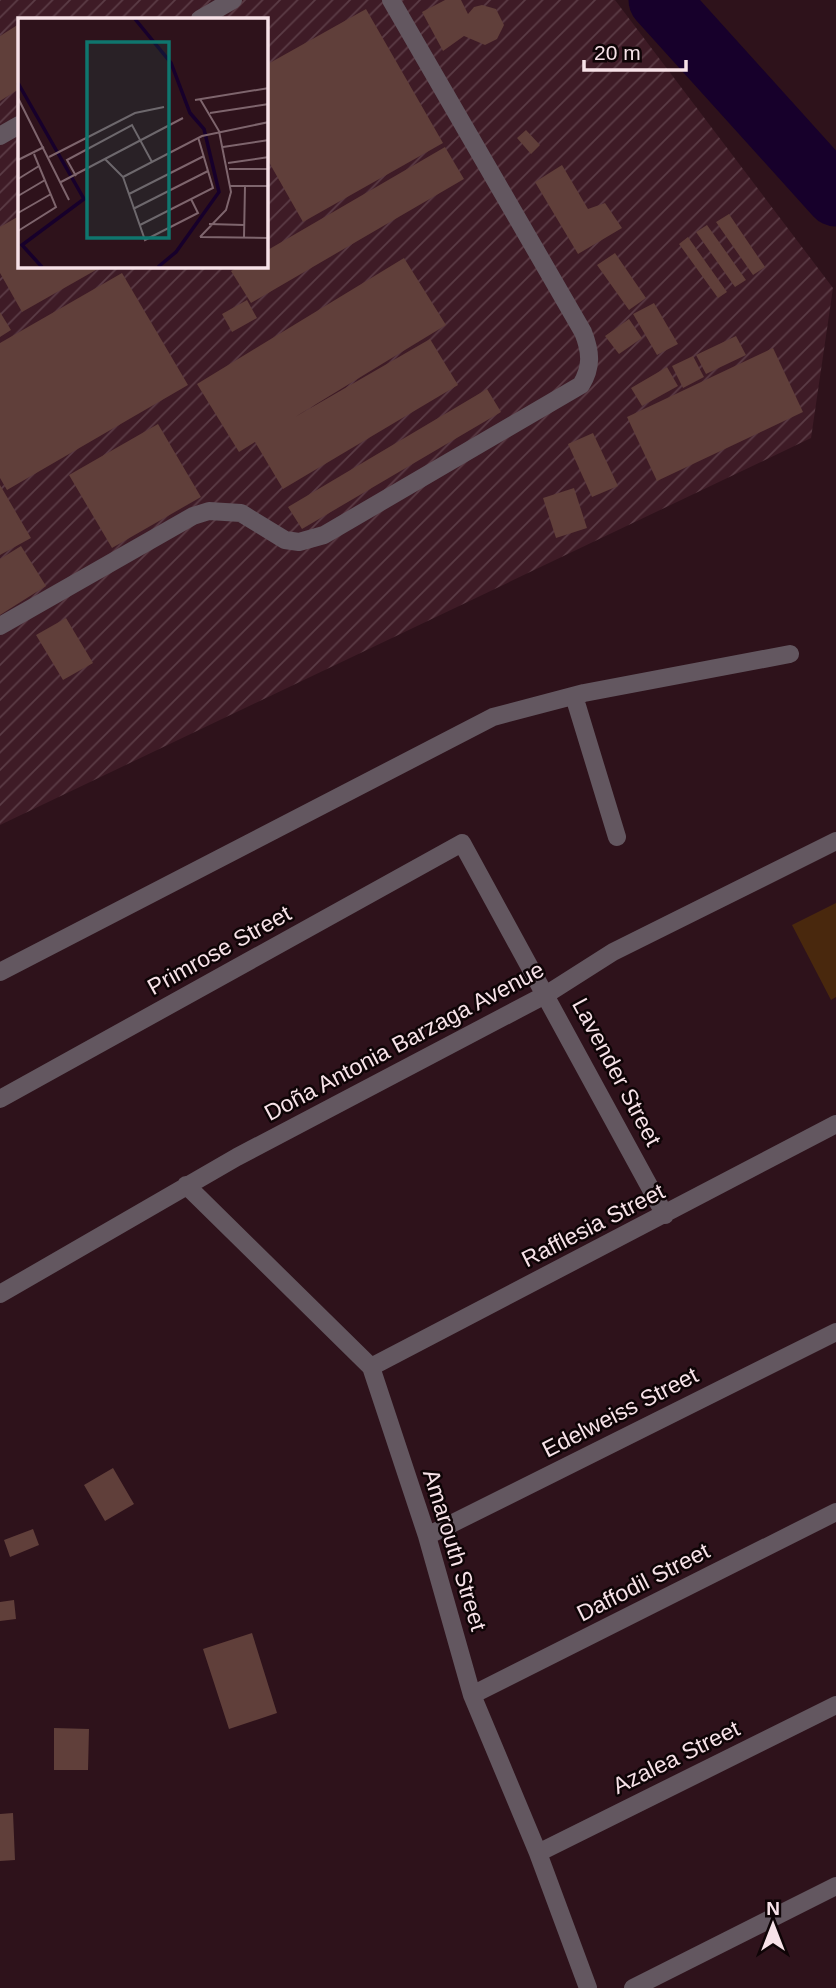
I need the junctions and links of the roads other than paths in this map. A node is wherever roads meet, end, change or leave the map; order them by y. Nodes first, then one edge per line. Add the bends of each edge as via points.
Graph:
1 (233, 0) edge
2 (391, 0) edge
3 (202, 18) edge
4 (18, 126) edge
5 (0, 136) edge
6 (0, 626) edge
7 (790, 654) dead end
8 (574, 696) junction
9 (617, 837) dead end
10 (836, 841) edge
11 (462, 843) joint
12 (0, 972) edge
13 (547, 994) junction
14 (0, 1099) edge
15 (836, 1124) edge
16 (186, 1185) junction
17 (665, 1215) junction
18 (0, 1294) edge
19 (836, 1332) edge
20 (371, 1367) junction
21 (836, 1512) edge
22 (427, 1536) junction
23 (472, 1695) junction
24 (836, 1705) edge
25 (538, 1853) junction
26 (836, 1886) edge
27 (589, 1988) edge
28 (633, 1988) edge

1 - 3 street
2 - 6 street via 583,332 589,362 581,385 324,535 299,542 285,540 241,513 209,511
4 - 5 street
7 - 8 street
8 - 9 street
8 - 12 street via 494,717
10 - 13 street, Doña Antonia Barzaga Avenue via 613,951
11 - 13 street, Lavender Street
11 - 14 street, Primrose Street
13 - 16 street, Doña Antonia Barzaga Avenue
13 - 17 street, Lavender Street
15 - 17 street, Rafflesia Street
16 - 18 street, Doña Antonia Barzaga Avenue
16 - 20 street, Amarouth Street
17 - 20 street, Rafflesia Street
19 - 22 street, Edelweiss Street
20 - 22 street, Amarouth Street
21 - 23 street, Daffodil Street
22 - 23 street, Amarouth Street
23 - 25 street, Amarouth Street
24 - 25 street, Azalea Street
25 - 27 street, Amarouth Street
26 - 28 street

